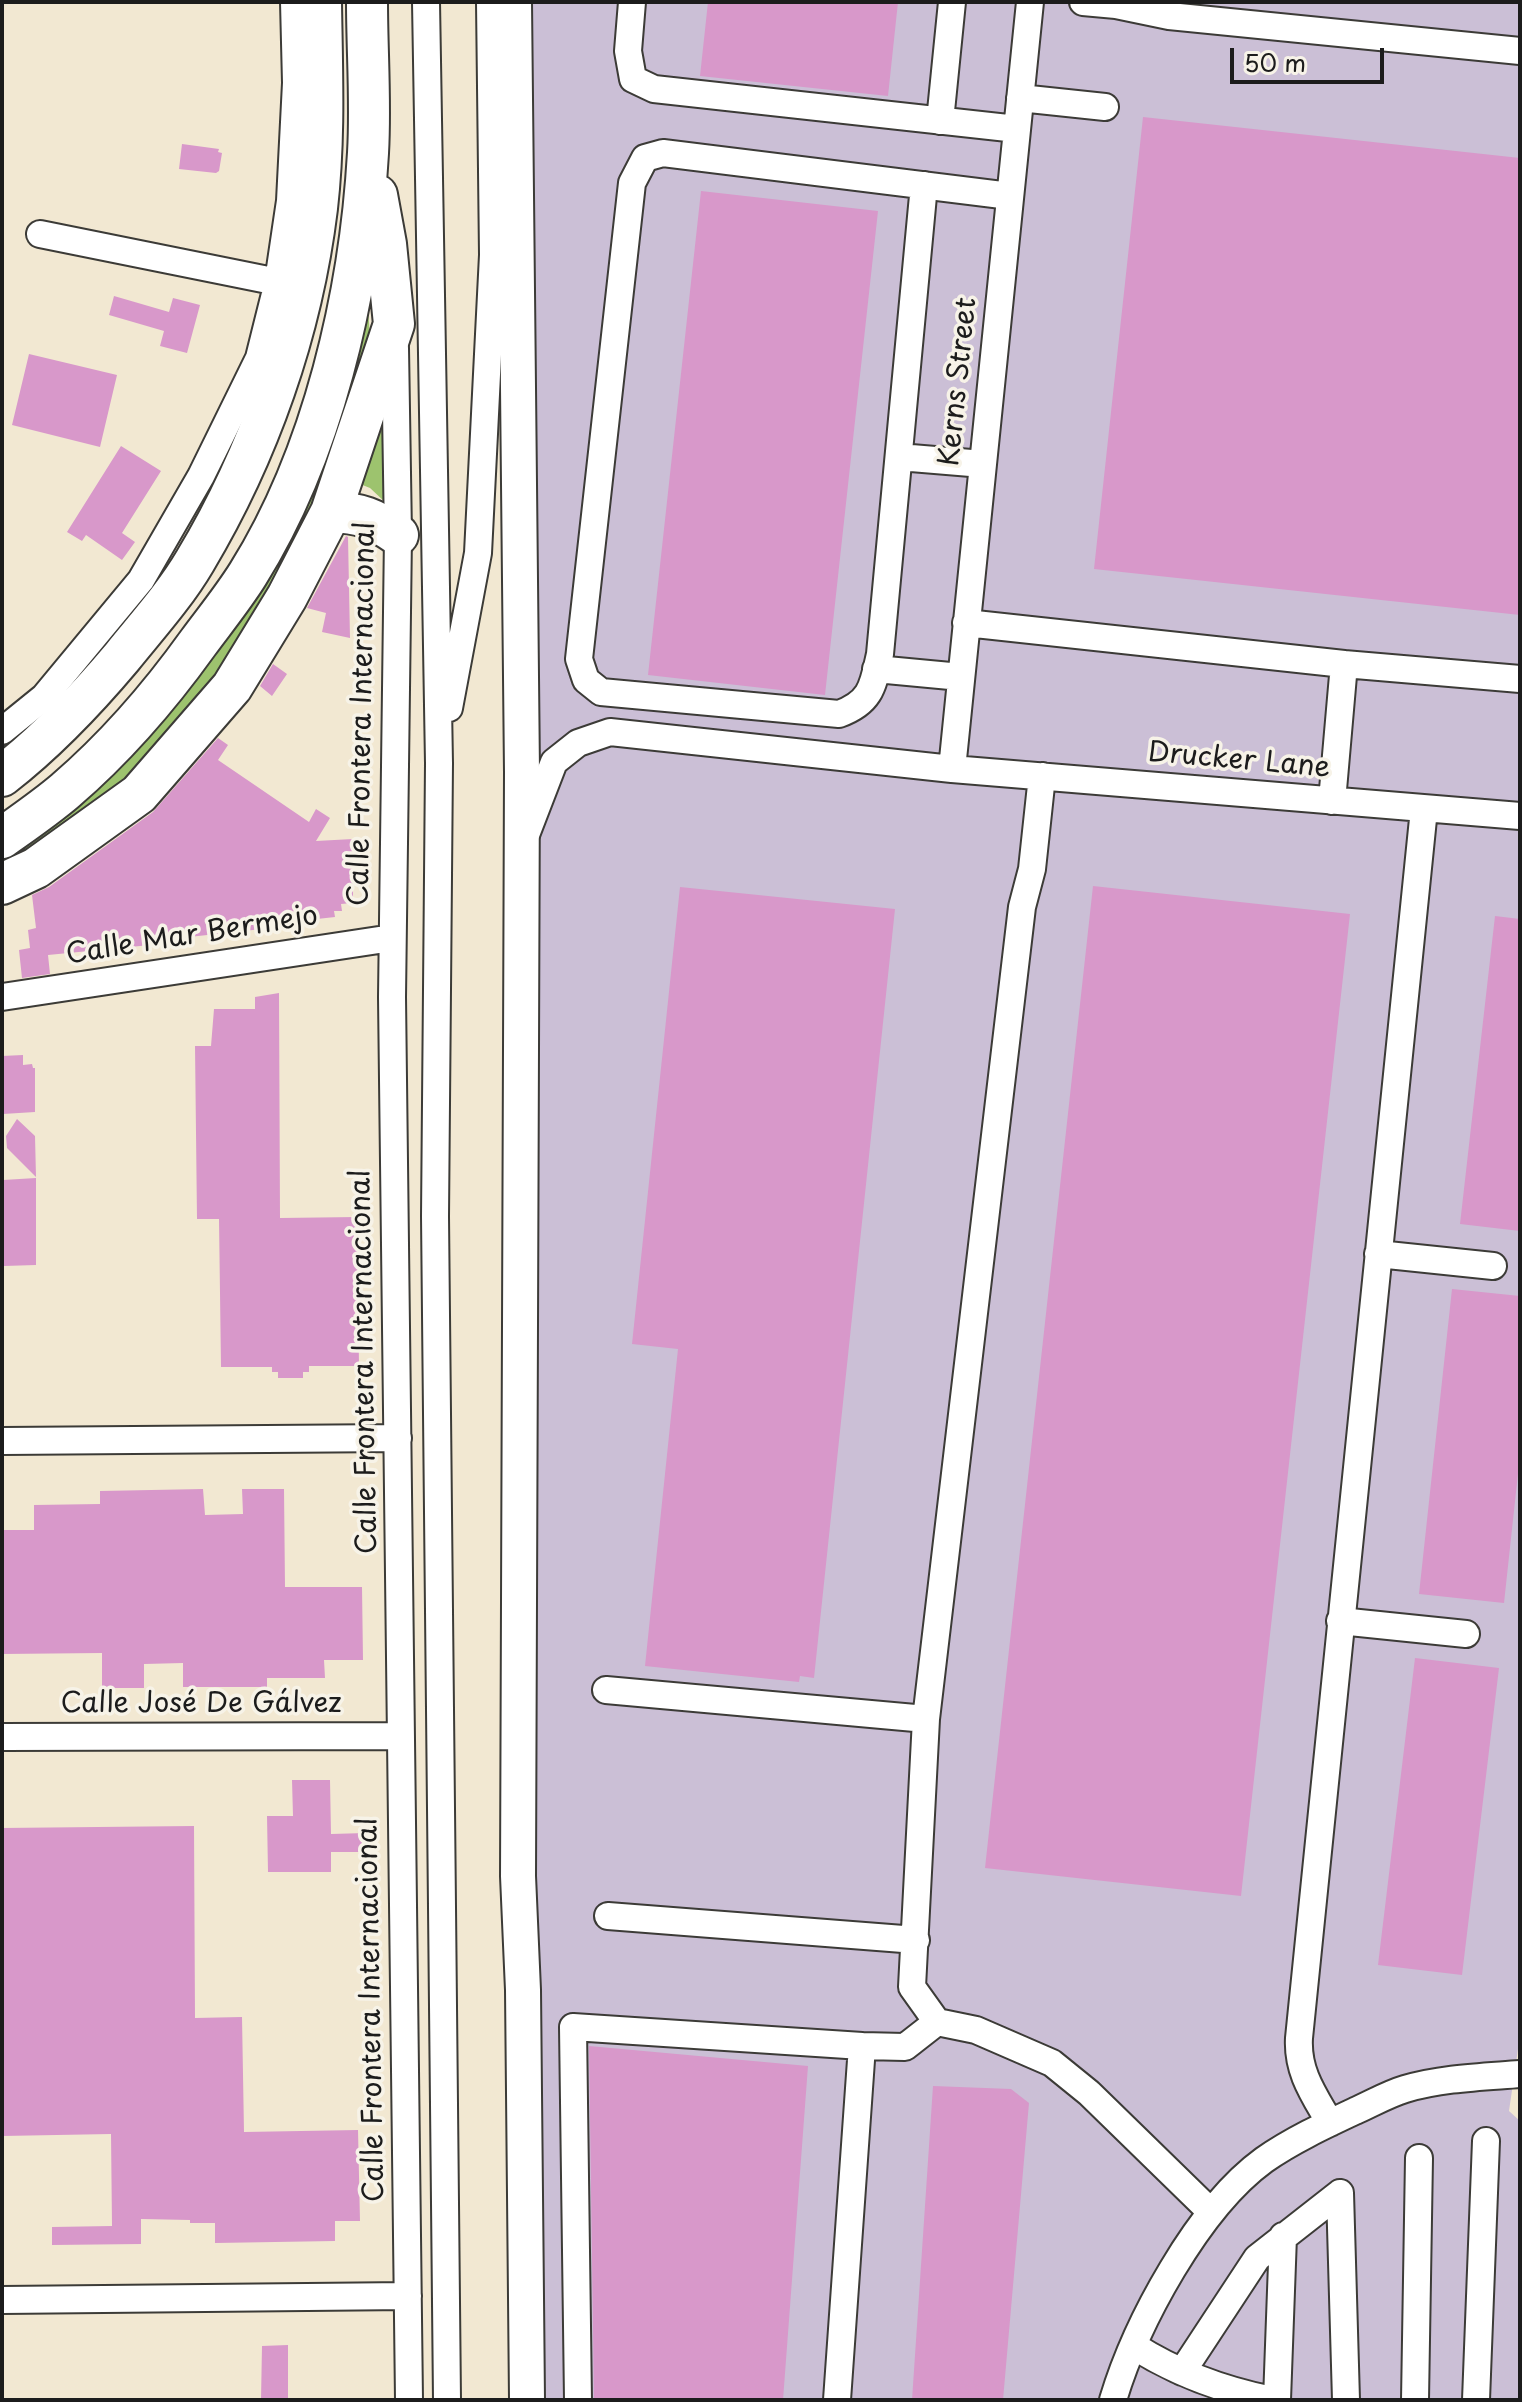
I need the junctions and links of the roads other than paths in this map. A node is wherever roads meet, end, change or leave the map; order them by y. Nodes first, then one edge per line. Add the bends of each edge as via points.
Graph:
1 (294, 2) edge
2 (321, 2) edge
3 (367, 2) edge
4 (426, 2) edge
5 (490, 2) edge
6 (514, 2) edge
7 (536, 2) edge
8 (632, 2) edge
9 (952, 2) edge
10 (1030, 2) edge
11 (1083, 2) edge
12 (1520, 51) edge
13 (1020, 98) junction
14 (1105, 107) dead end
15 (940, 121) junction
16 (1017, 129) junction
17 (368, 151) junction
18 (924, 185) junction
19 (1010, 196) junction
20 (40, 234) dead end
21 (278, 282) junction
22 (394, 324) junction
23 (899, 457) junction
24 (983, 464) junction
25 (331, 512) junction
26 (398, 535) junction
27 (966, 623) junction
28 (1344, 664) junction
29 (876, 669) junction
30 (961, 677) junction
31 (1520, 679) edge
32 (2, 731) edge
33 (439, 763) junction
34 (952, 769) junction
35 (2, 776) edge
36 (1042, 776) junction
37 (541, 794) junction
38 (1332, 801) junction
39 (1424, 809) junction
40 (1520, 816) edge
41 (2, 838) edge
42 (520, 850) junction
43 (2, 884) edge
44 (392, 938) junction
45 (2, 997) edge
46 (1378, 1254) junction
47 (1493, 1266) dead end
48 (398, 1438) junction
49 (2, 1441) edge
50 (1340, 1621) junction
51 (1466, 1634) dead end
52 (606, 1690) dead end
53 (926, 1719) junction
54 (401, 1736) junction
55 (2, 1737) edge
56 (608, 1916) dead end
57 (916, 1940) junction
58 (937, 2022) junction
59 (862, 2046) junction
60 (1520, 2074) edge
61 (1330, 2123) junction
62 (1486, 2141) dead end
63 (1419, 2158) dead end
64 (1210, 2211) junction
65 (1283, 2236) junction
66 (408, 2296) junction
67 (2, 2300) edge
68 (1134, 2346) junction
69 (1182, 2372) junction
70 (1243, 2397) edge
71 (409, 2400) edge
72 (447, 2400) edge
73 (527, 2400) edge
74 (547, 2400) edge
75 (578, 2400) edge
76 (837, 2400) edge
77 (1113, 2400) edge
78 (1274, 2400) edge
79 (1346, 2400) edge
80 (1415, 2400) edge
81 (1476, 2400) edge

1 - 21 street via 290,201
2 - 35 highway via 317,209 283,370 254,444 195,562 155,618 85,701
3 - 17 highway
4 - 33 street
5 - 33 street via 493,255 478,553
6 - 42 main road
7 - 37 main road
8 - 15 street via 628,51 633,79 654,89
9 - 15 street
10 - 13 street, Kerns Street
11 - 12 street via 1169,16
13 - 14 street
13 - 16 street, Kerns Street
15 - 16 street
16 - 19 street, Kerns Street
17 - 22 highway
17 - 41 highway via 361,231 332,374 279,518 248,575 172,680 66,790
18 - 19 street
18 - 23 street
18 - 29 street via 663,153 645,158 632,183 579,659 586,680 601,692 839,714 871,693
19 - 24 street, Kerns Street
20 - 21 street
21 - 32 street via 259,358 201,476 141,580 44,697
22 - 25 highway
22 - 26 street, Calle Frontera Internacional
23 - 24 street
23 - 29 street
24 - 27 street, Kerns Street
25 - 26 highway via 377,520
25 - 43 highway via 232,687 139,794 36,868
26 - 44 street, Calle Frontera Internacional
27 - 28 street
27 - 30 street, Kerns Street
28 - 31 street
28 - 38 street
29 - 30 street
30 - 34 street, Kerns Street
33 - 72 street via 435,1216
34 - 36 street, Drucker Lane
34 - 37 street, Drucker Lane via 610,732 578,743 554,762
36 - 38 street, Drucker Lane
36 - 53 street
37 - 42 street, Drucker Lane
37 - 74 main road via 539,1817
38 - 39 street, Drucker Lane
39 - 40 street, Drucker Lane
39 - 46 street
42 - 73 main road via 518,1876
44 - 45 street, Calle Mar Bermejo
44 - 48 street, Calle Frontera Internacional
46 - 47 street
46 - 50 street
48 - 49 street
48 - 54 street, Calle Frontera Internacional
50 - 51 street
50 - 61 street via 1298,2054 1304,2078
52 - 53 street
53 - 57 street
54 - 55 street, Calle José De Gálvez
54 - 66 street, Calle Frontera Internacional
56 - 57 street
57 - 58 street via 912,1987
58 - 59 street via 905,2047
58 - 64 street via 976,2030 1052,2063
59 - 75 street via 573,2027
59 - 76 street
60 - 61 street via 1404,2089
61 - 64 street via 1263,2161
62 - 81 street
63 - 80 street
64 - 68 street via 1173,2268
65 - 69 street via 1257,2258
65 - 78 street
65 - 79 street via 1340,2193
66 - 67 street
66 - 71 street, Calle Frontera Internacional
68 - 69 street
68 - 77 street
69 - 70 street
70 - 78 street

